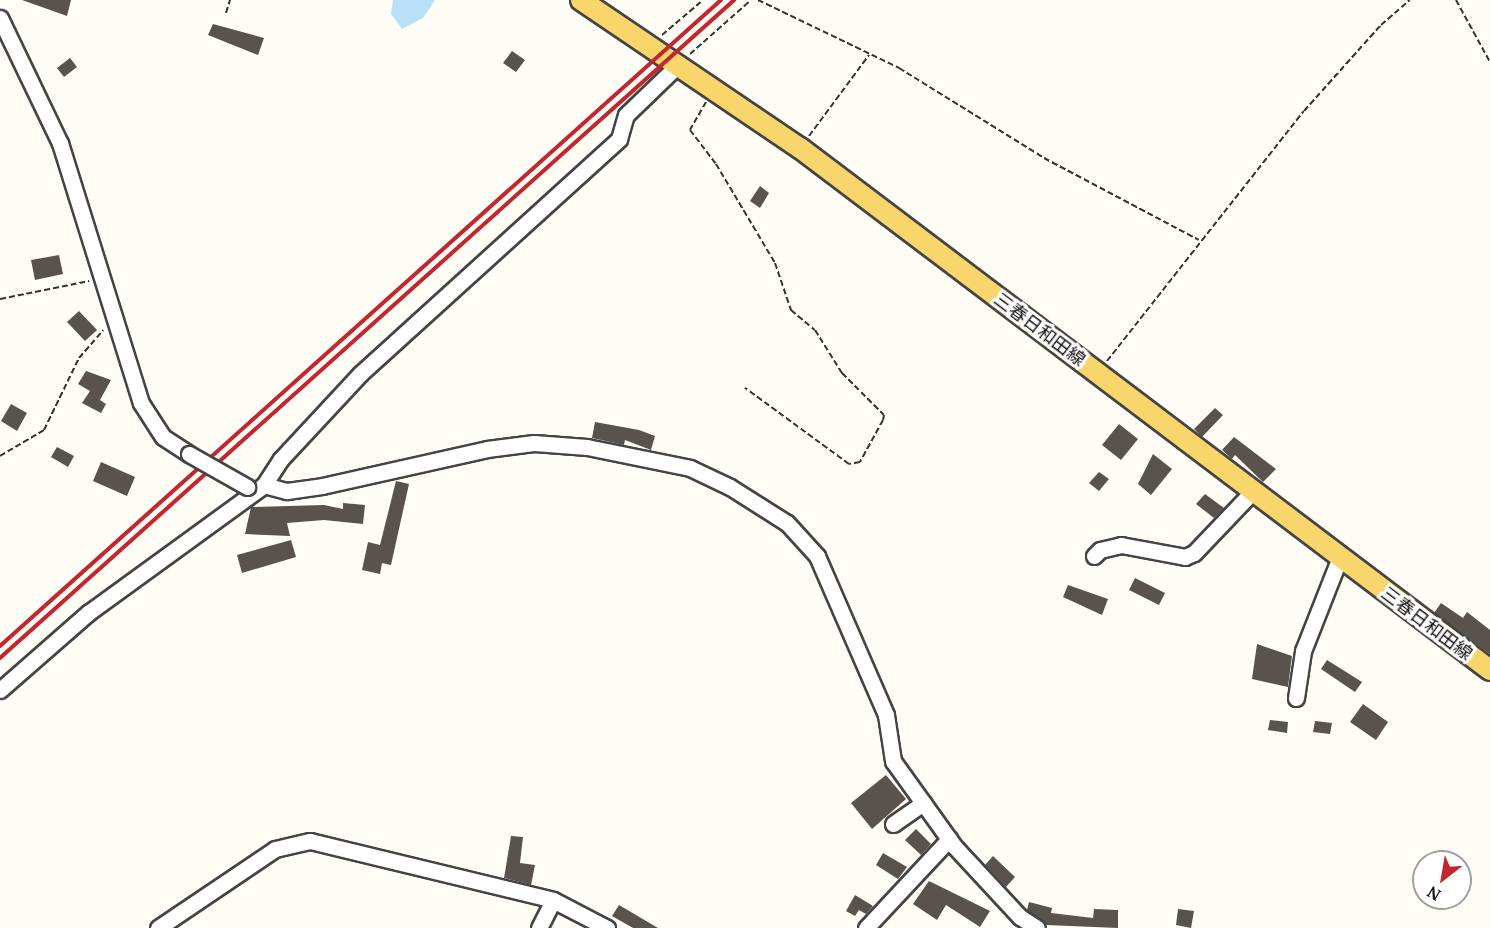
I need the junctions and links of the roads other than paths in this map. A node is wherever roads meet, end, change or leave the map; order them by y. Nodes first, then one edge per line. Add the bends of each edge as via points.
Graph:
1 (581, 0) edge
2 (0, 18) edge
3 (679, 64) junction
4 (255, 488) junction
5 (1254, 490) junction
6 (1094, 556) dead end
7 (1340, 557) junction
8 (1490, 670) edge
9 (0, 690) edge
10 (1296, 698) dead end
11 (923, 803) junction
12 (893, 824) dead end
13 (949, 839) junction
14 (553, 900) junction
15 (604, 927) edge
16 (158, 928) edge
17 (539, 928) edge
18 (866, 928) edge
19 (1037, 928) edge

1 - 3 main road, 三春日和田線
2 - 4 street, bridge via 47,110 146,414 163,437
3 - 4 street via 626,115 619,139 360,374
3 - 5 main road, 三春日和田線 via 800,148
4 - 9 street via 87,613
4 - 11 street via 322,486 487,449 534,443 587,447 705,475 771,511 817,556 886,715 889,754
5 - 6 street via 1194,554 1185,557 1121,545 1100,550
5 - 7 main road, 三春日和田線
7 - 8 main road, 三春日和田線
7 - 10 street via 1303,651
11 - 12 street
11 - 13 street
13 - 18 street
13 - 19 street via 1020,917
14 - 15 street
14 - 16 street via 310,842 275,849
14 - 17 street

